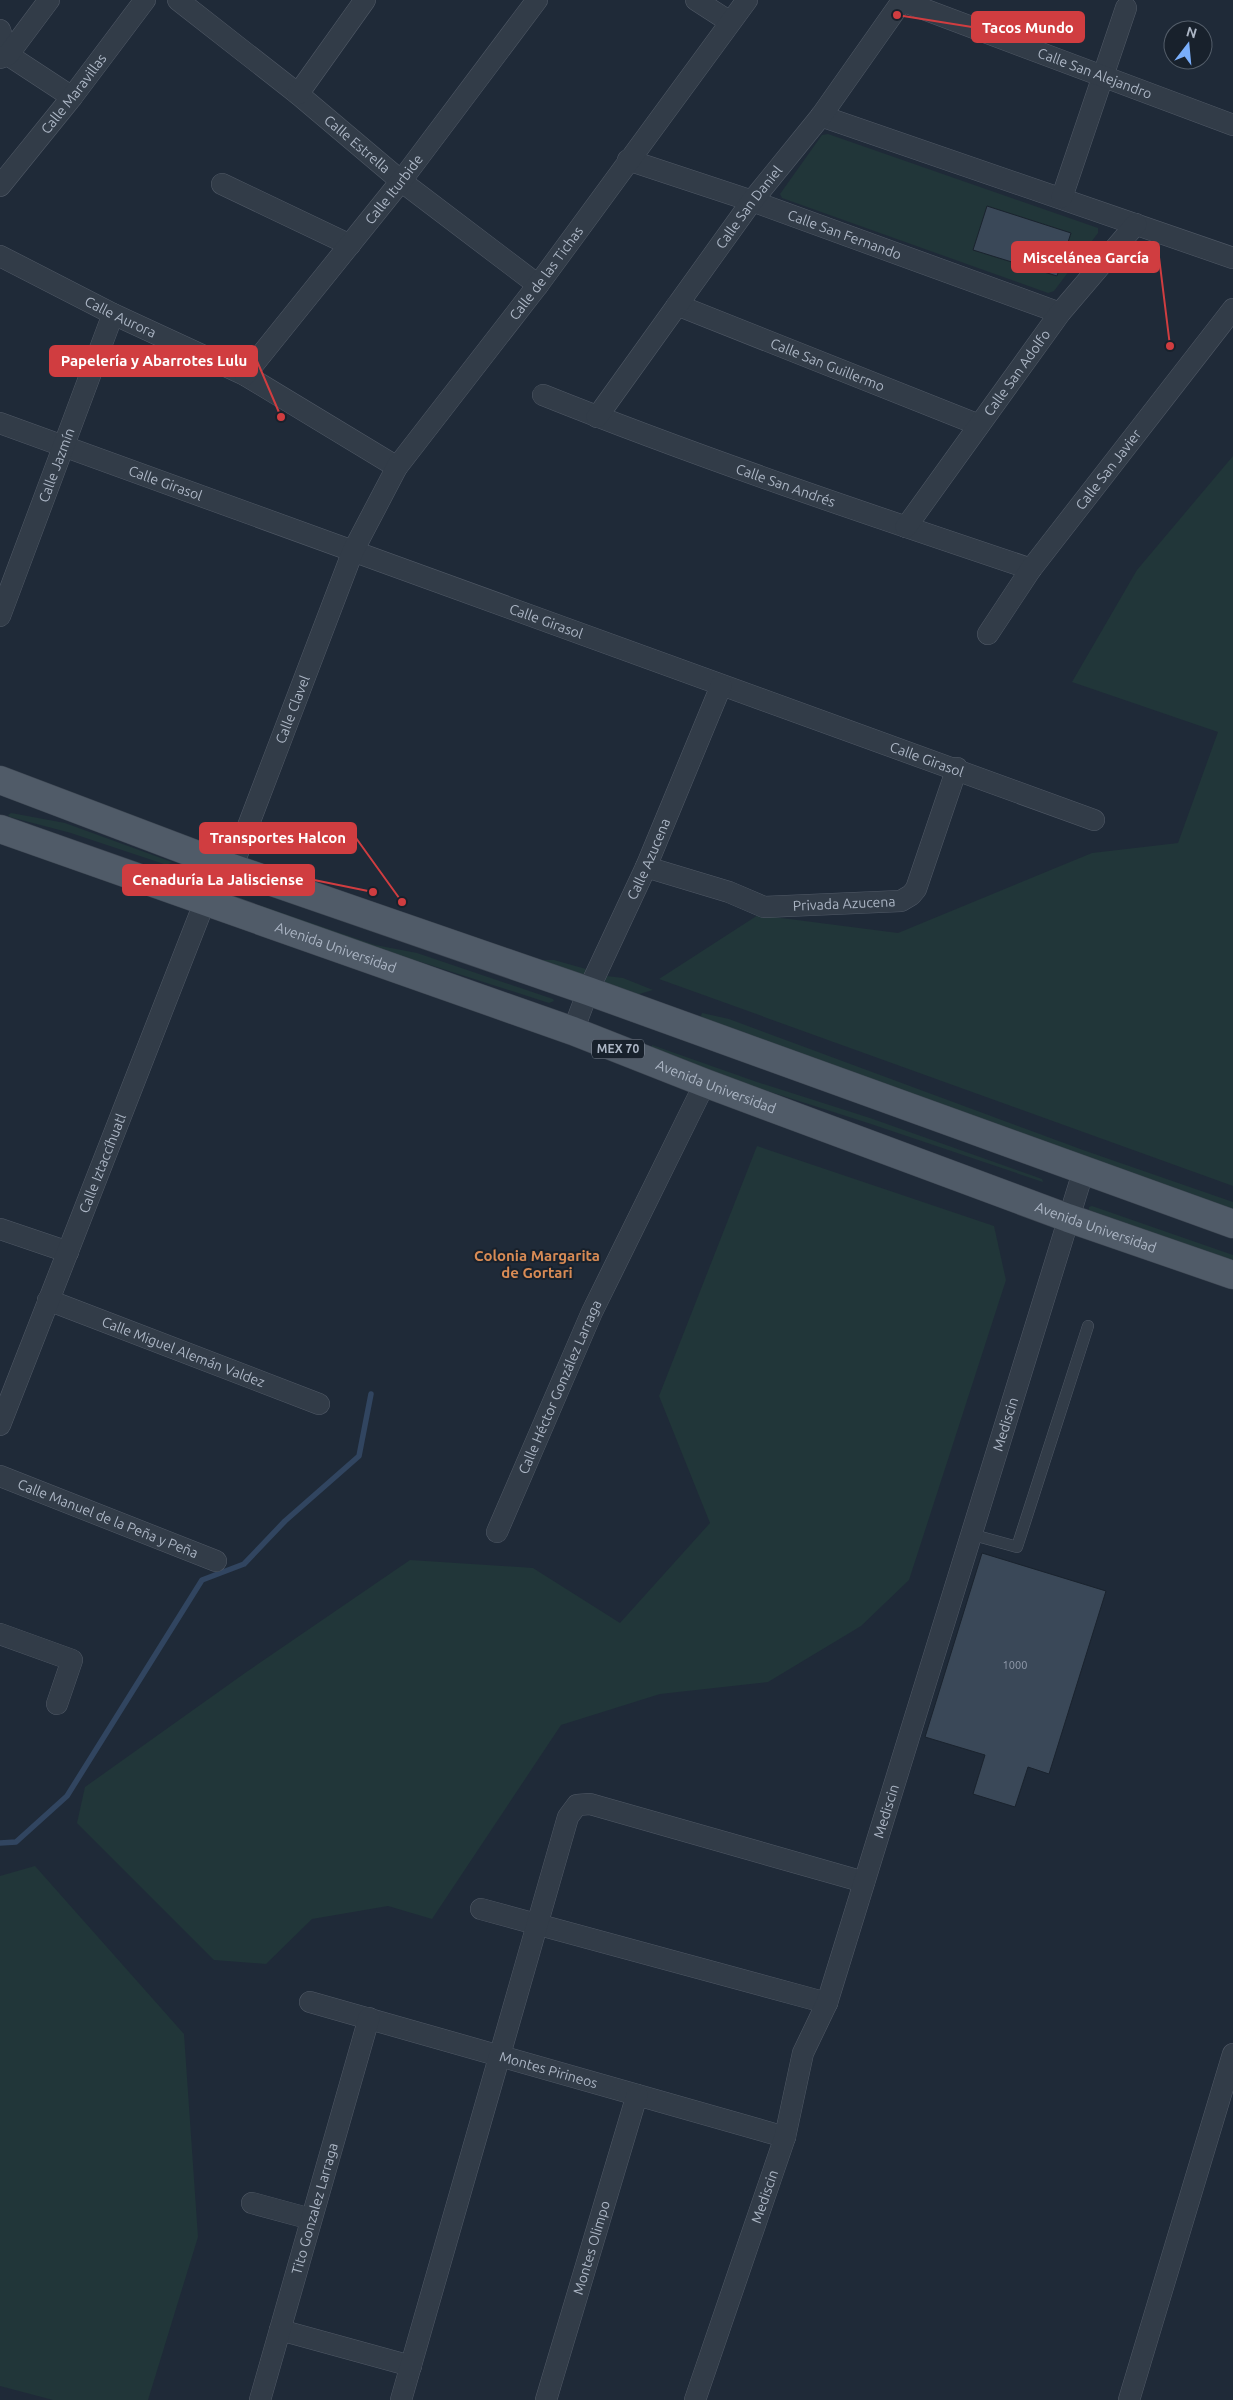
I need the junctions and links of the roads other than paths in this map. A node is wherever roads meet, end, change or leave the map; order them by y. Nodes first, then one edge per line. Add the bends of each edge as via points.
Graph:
1 (49, 0) edge
2 (145, 0) edge
3 (178, 0) edge
4 (365, 0) edge
5 (537, 0) edge
6 (696, 0) edge
7 (747, 0) edge
8 (902, 1) edge
9 (1126, 8) dead end
10 (730, 22) junction
11 (0, 30) edge
12 (4, 56) edge
13 (1102, 77) junction
14 (298, 94) junction
15 (72, 97) junction
16 (821, 116) junction
17 (1233, 125) edge
18 (628, 160) junction
19 (401, 181) junction
20 (222, 184) dead end
21 (0, 186) edge
22 (1062, 198) junction
23 (752, 201) junction
24 (1136, 224) junction
25 (350, 245) junction
26 (0, 256) edge
27 (1233, 258) edge
28 (538, 285) junction
29 (678, 306) junction
30 (1233, 309) edge
31 (1060, 313) junction
32 (113, 314) junction
33 (245, 375) junction
34 (543, 396) dead end
35 (597, 417) junction
36 (0, 423) edge
37 (979, 425) junction
38 (64, 446) junction
39 (397, 467) junction
40 (906, 527) junction
41 (353, 551) junction
42 (1030, 569) junction
43 (0, 616) edge
44 (988, 634) dead end
45 (721, 686) junction
46 (956, 768) junction
47 (0, 780) edge
48 (1094, 820) dead end
49 (0, 829) edge
50 (646, 867) junction
51 (232, 868) junction
52 (205, 901) junction
53 (588, 991) junction
54 (573, 1031) junction
55 (705, 1083) junction
56 (1084, 1170) junction
57 (1068, 1218) junction
58 (1233, 1224) edge
59 (0, 1229) edge
60 (68, 1252) junction
61 (1233, 1275) edge
62 (48, 1300) junction
63 (1088, 1326) dead end
64 (319, 1404) dead end
65 (0, 1425) edge
66 (0, 1476) edge
67 (497, 1532) dead end
68 (970, 1534) junction
69 (216, 1561) dead end
70 (0, 1634) edge
71 (57, 1704) dead end
72 (864, 1882) junction
73 (481, 1909) dead end
74 (539, 1925) junction
75 (310, 2002) dead end
76 (826, 2003) junction
77 (369, 2018) junction
78 (1233, 2054) edge
79 (501, 2056) junction
80 (1229, 2085) edge
81 (637, 2095) junction
82 (785, 2137) junction
83 (252, 2203) dead end
84 (312, 2219) junction
85 (280, 2330) junction
86 (411, 2366) junction
87 (260, 2400) edge
88 (401, 2400) edge
89 (546, 2400) edge
90 (695, 2400) edge
91 (1129, 2400) edge

1 - 12 street
2 - 15 street, Calle Maravillas
3 - 14 street, Calle Estrella
4 - 14 street
5 - 19 street, Calle Iturbide
6 - 10 street
7 - 10 street, Calle de las Tichas
8 - 13 street, Calle San Alejandro
8 - 16 street, Calle San Daniel
9 - 13 street
10 - 18 street, Calle de las Tichas
11 - 12 street
12 - 15 street
13 - 17 street, Calle San Alejandro
13 - 22 street
14 - 19 street, Calle Estrella
15 - 21 street, Calle Maravillas
16 - 22 street
16 - 23 street, Calle San Daniel
18 - 23 street, Calle San Fernando
18 - 28 street, Calle de las Tichas
19 - 25 street, Calle Iturbide
19 - 28 street, Calle Estrella
20 - 25 street
22 - 24 street
23 - 29 street, Calle San Daniel
23 - 31 street, Calle San Fernando
24 - 27 street
24 - 31 street, Calle San Adolfo
25 - 33 street, Calle Iturbide
26 - 32 street, Calle Aurora
28 - 39 street, Calle de las Tichas
29 - 35 street, Calle San Daniel
29 - 37 street, Calle San Guillermo
30 - 42 street, Calle San Javier
31 - 37 street, Calle San Adolfo
32 - 33 street, Calle Aurora
32 - 38 street, Calle Jazmín
33 - 39 street, Calle Aurora
34 - 35 street, Calle San Andrés
35 - 40 street, Calle San Andrés
36 - 38 street, Calle Girasol
37 - 40 street, Calle San Adolfo
38 - 41 street, Calle Girasol
38 - 43 street, Calle Jazmín
39 - 41 street, Calle de las Tichas
40 - 42 street, Calle San Andrés
41 - 45 street, Calle Girasol
41 - 51 street, Calle Clavel
42 - 44 street, Calle San Javier
45 - 46 street, Calle Girasol
45 - 50 street, Calle Azucena
46 - 48 street, Calle Girasol
46 - 50 street, Privada Azucena via 916,889 901,901 764,907 729,892
47 - 51 main road
49 - 52 main road, Avenida Universidad / MEX 70
50 - 53 street, Calle Azucena
51 - 52 street, Calle Clavel
51 - 53 main road
52 - 54 main road, Avenida Universidad / MEX 70
52 - 60 street, Calle Iztaccíhuatl
53 - 54 street, Calle Azucena
53 - 56 main road
54 - 55 main road, Avenida Universidad / MEX 70
55 - 57 main road, Avenida Universidad / MEX 70
55 - 67 street, Calle Héctor González Larraga via 592,1312
56 - 57 street, Mediscin
56 - 58 main road
57 - 61 main road, Avenida Universidad / MEX 70
57 - 68 street, Mediscin
59 - 60 street
60 - 62 street, Calle Iztaccíhuatl
62 - 64 street, Calle Miguel Alemán Valdez
62 - 65 street, Calle Iztaccíhuatl
63 - 68 lane via 1017,1547
66 - 69 street, Calle Manuel de la Peña y Peña
68 - 72 street, Mediscin
70 - 71 street via 72,1660
72 - 74 street via 590,1804 577,1805 568,1817
72 - 76 street, Mediscin
73 - 74 street
74 - 76 street
74 - 79 street
75 - 77 street, Montes Pirineos
76 - 82 street, Mediscin via 803,2053
77 - 79 street, Montes Pirineos
77 - 84 street, Tito Gonzalez Larraga
78 - 80 street
79 - 81 street, Montes Pirineos
79 - 86 street
80 - 91 street
81 - 82 street, Montes Pirineos
81 - 89 street, Montes Olimpo
82 - 90 street, Mediscin
83 - 84 street
84 - 85 street, Tito Gonzalez Larraga
85 - 86 street
85 - 87 street, Tito Gonzalez Larraga
86 - 88 street

